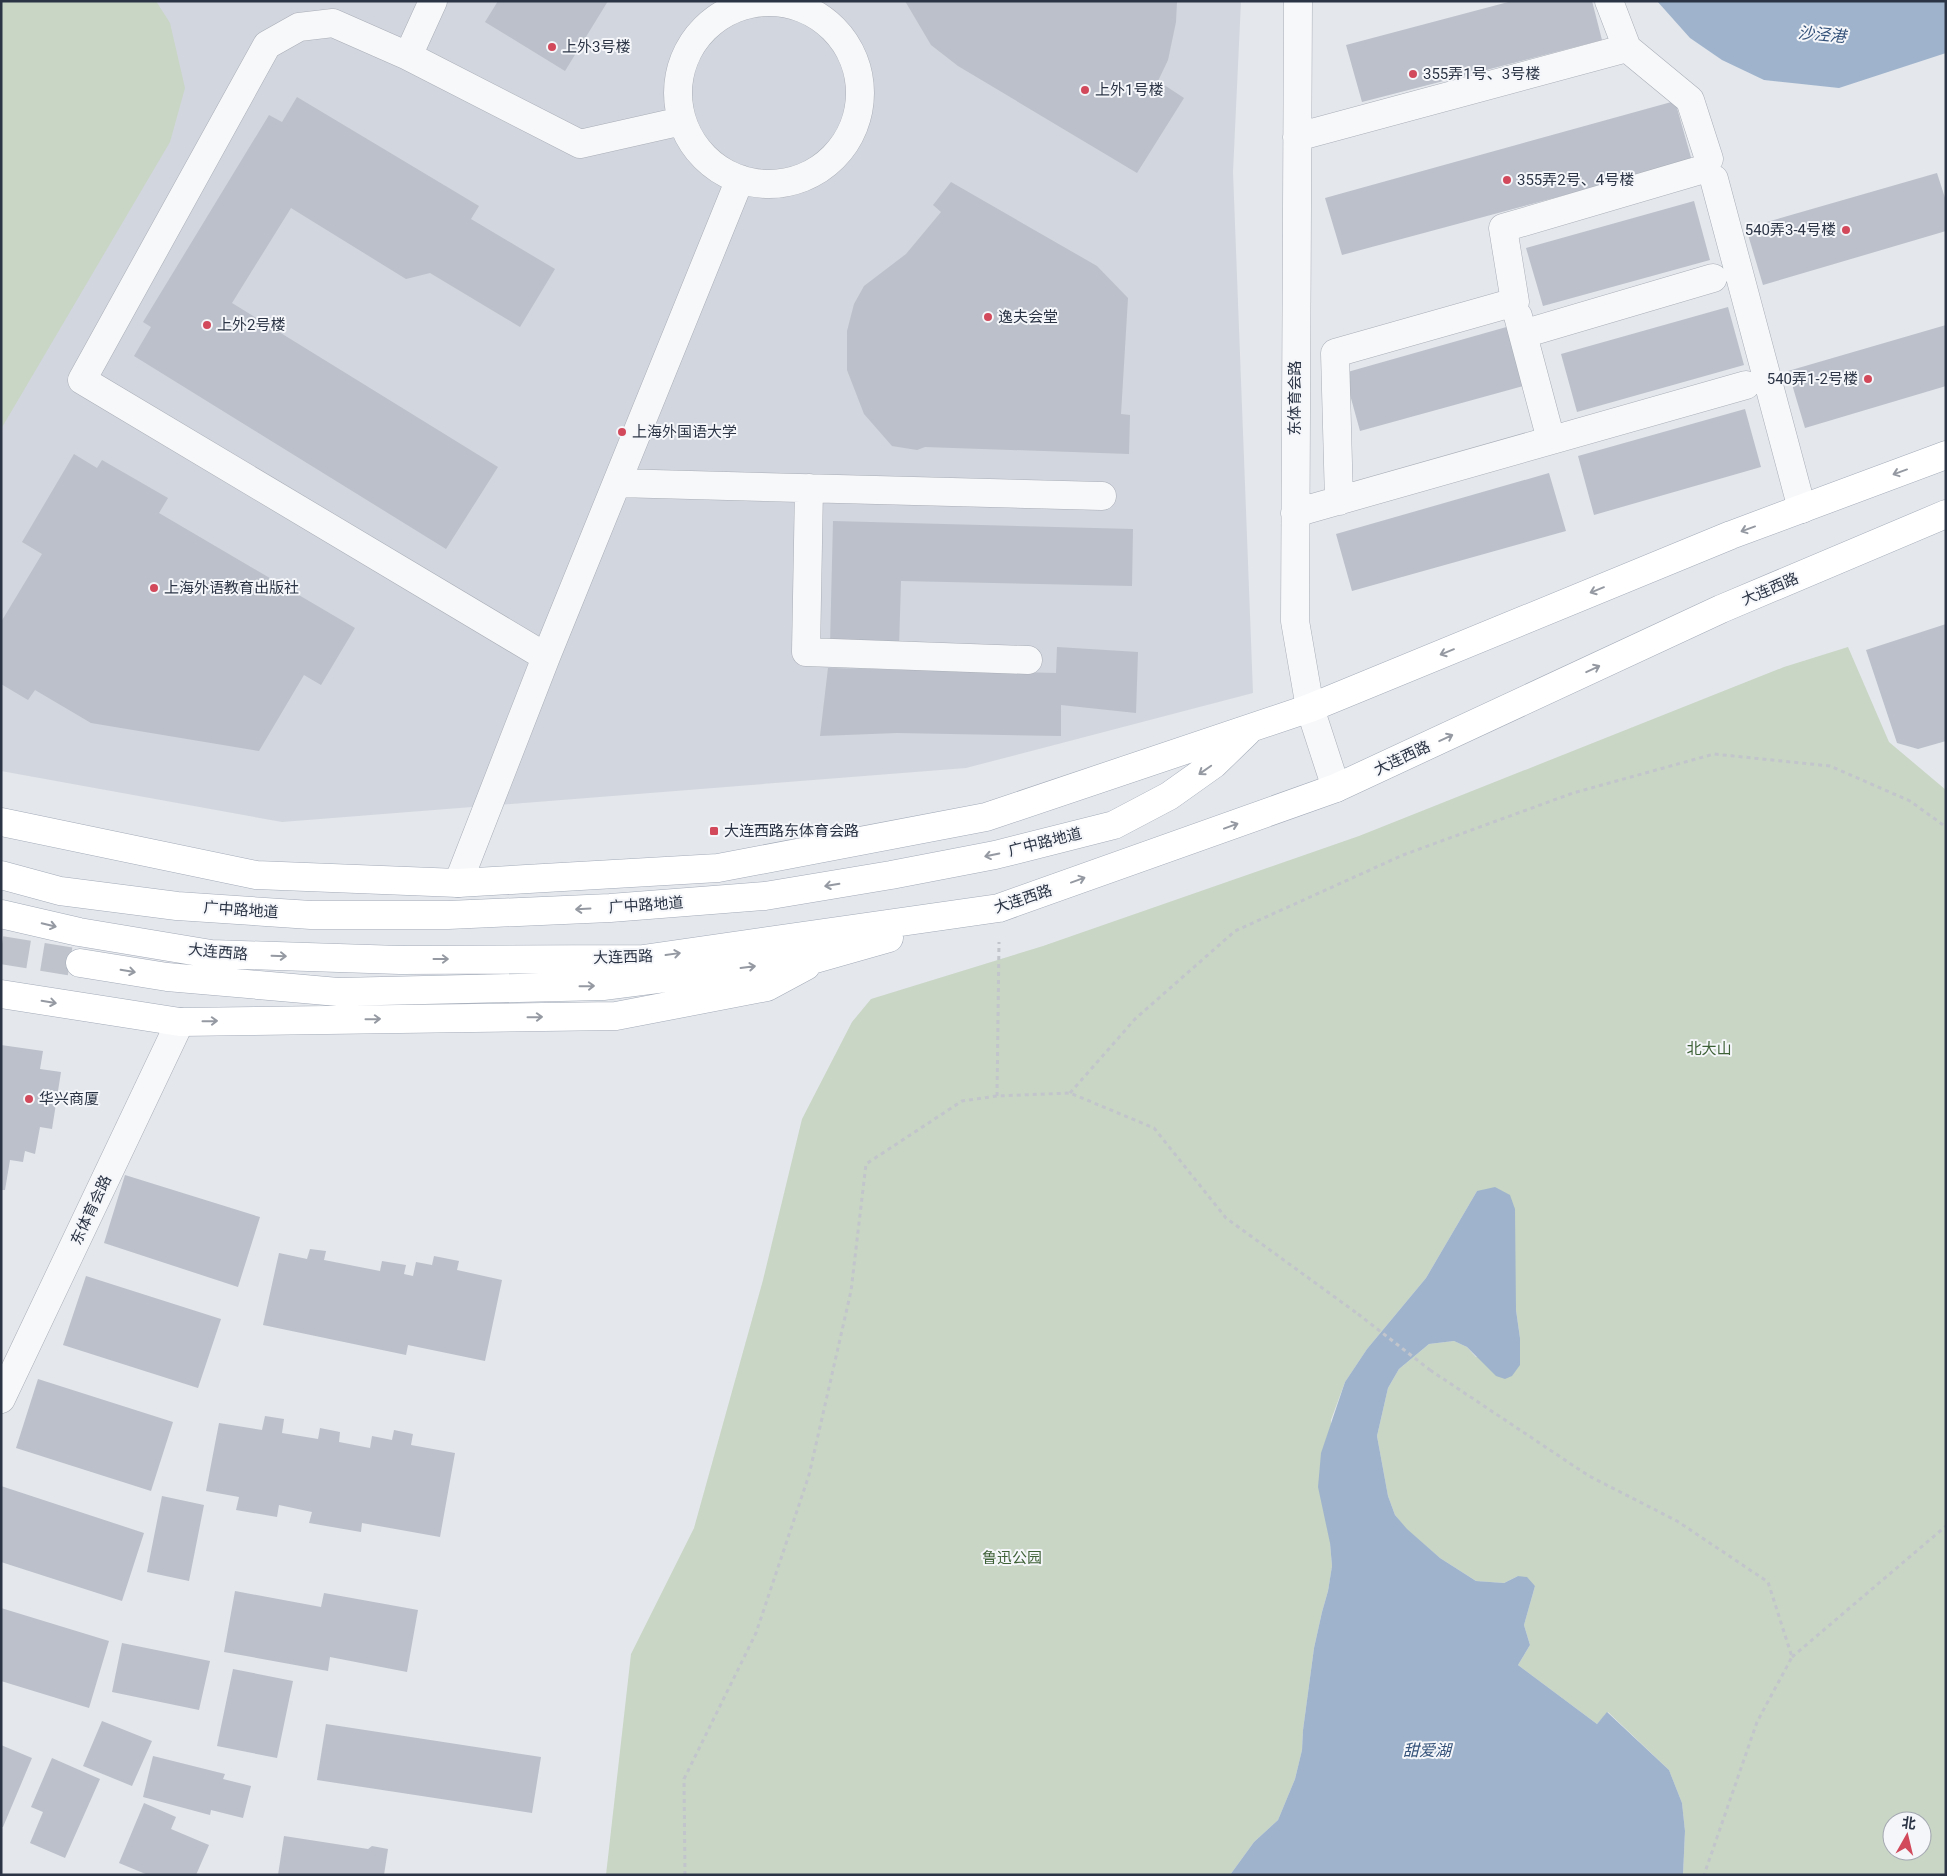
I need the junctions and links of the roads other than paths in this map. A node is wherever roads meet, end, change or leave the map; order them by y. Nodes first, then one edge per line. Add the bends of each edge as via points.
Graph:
1 (433, 1) edge
2 (1298, 1) edge
3 (1609, 1) edge
4 (739, 4) edge
5 (1627, 48) junction
6 (408, 56) junction
7 (682, 121) junction
8 (1297, 137) junction
9 (1706, 170) junction
10 (740, 179) junction
11 (1713, 278) dead end
12 (1515, 302) junction
13 (1523, 334) junction
14 (1746, 385) dead end
15 (1551, 440) junction
16 (1946, 455) edge
17 (617, 483) junction
18 (809, 488) junction
19 (1102, 496) dead end
20 (1339, 501) junction
21 (1802, 509) junction
22 (1295, 513) junction
23 (1946, 514) edge
24 (546, 657) junction
25 (1028, 660) dead end
26 (1310, 708) junction
27 (1254, 726) junction
28 (1336, 788) junction
29 (1, 822) edge
30 (1, 875) edge
31 (458, 883) junction
32 (999, 908) junction
33 (1, 914) edge
34 (825, 956) junction
35 (80, 963) tunnel mouth
36 (1, 994) edge
37 (180, 1022) junction
38 (1, 1399) edge

1 - 6 street
2 - 8 street, 东体育会路
3 - 5 street
4 - 7 street via 714,20 694,40 681,66 677,93
4 - 10 street via 770,2 801,7 828,23 849,48 859,77 859,108 849,138 829,162 802,178 770,184
5 - 8 street
5 - 9 street via 1690,100
6 - 7 street via 580,144
6 - 24 street via 333,23 299,27 267,44 82,380
7 - 10 street via 695,146 714,166
8 - 22 street, 东体育会路
9 - 12 street via 1503,228
9 - 21 street
10 - 17 street
11 - 13 street
12 - 13 street
12 - 20 street via 1335,353
13 - 15 street
14 - 15 street
15 - 20 street
16 -> 21 main road
17 - 18 street
17 - 24 street
18 - 19 street
18 - 25 street via 806,652
20 - 22 street
21 -> 26 main road via 1731,535
22 - 26 street, 东体育会路 via 1295,622
28 -> 23 main road, 大连西路 via 1721,610
24 - 31 street
26 - 27 main road
26 - 28 street, 东体育会路
27 -> 30 main road, 广中路地道 via 1206,769 1169,796 1114,825 995,855 765,896 458,915 311,915 177,906 60,891
27 - 31 main road via 986,817 718,868
32 -> 28 main road, 大连西路
29 - 31 main road via 256,875
33 -> 32 main road, 大连西路 via 79,932 211,954 400,960 604,959 643,958
32 - 34 main road
35 -> 34 main road via 168,977 338,992 603,986
37 -> 34 main road via 616,1016 767,987
36 -> 37 main road
37 - 38 street, 东体育会路

